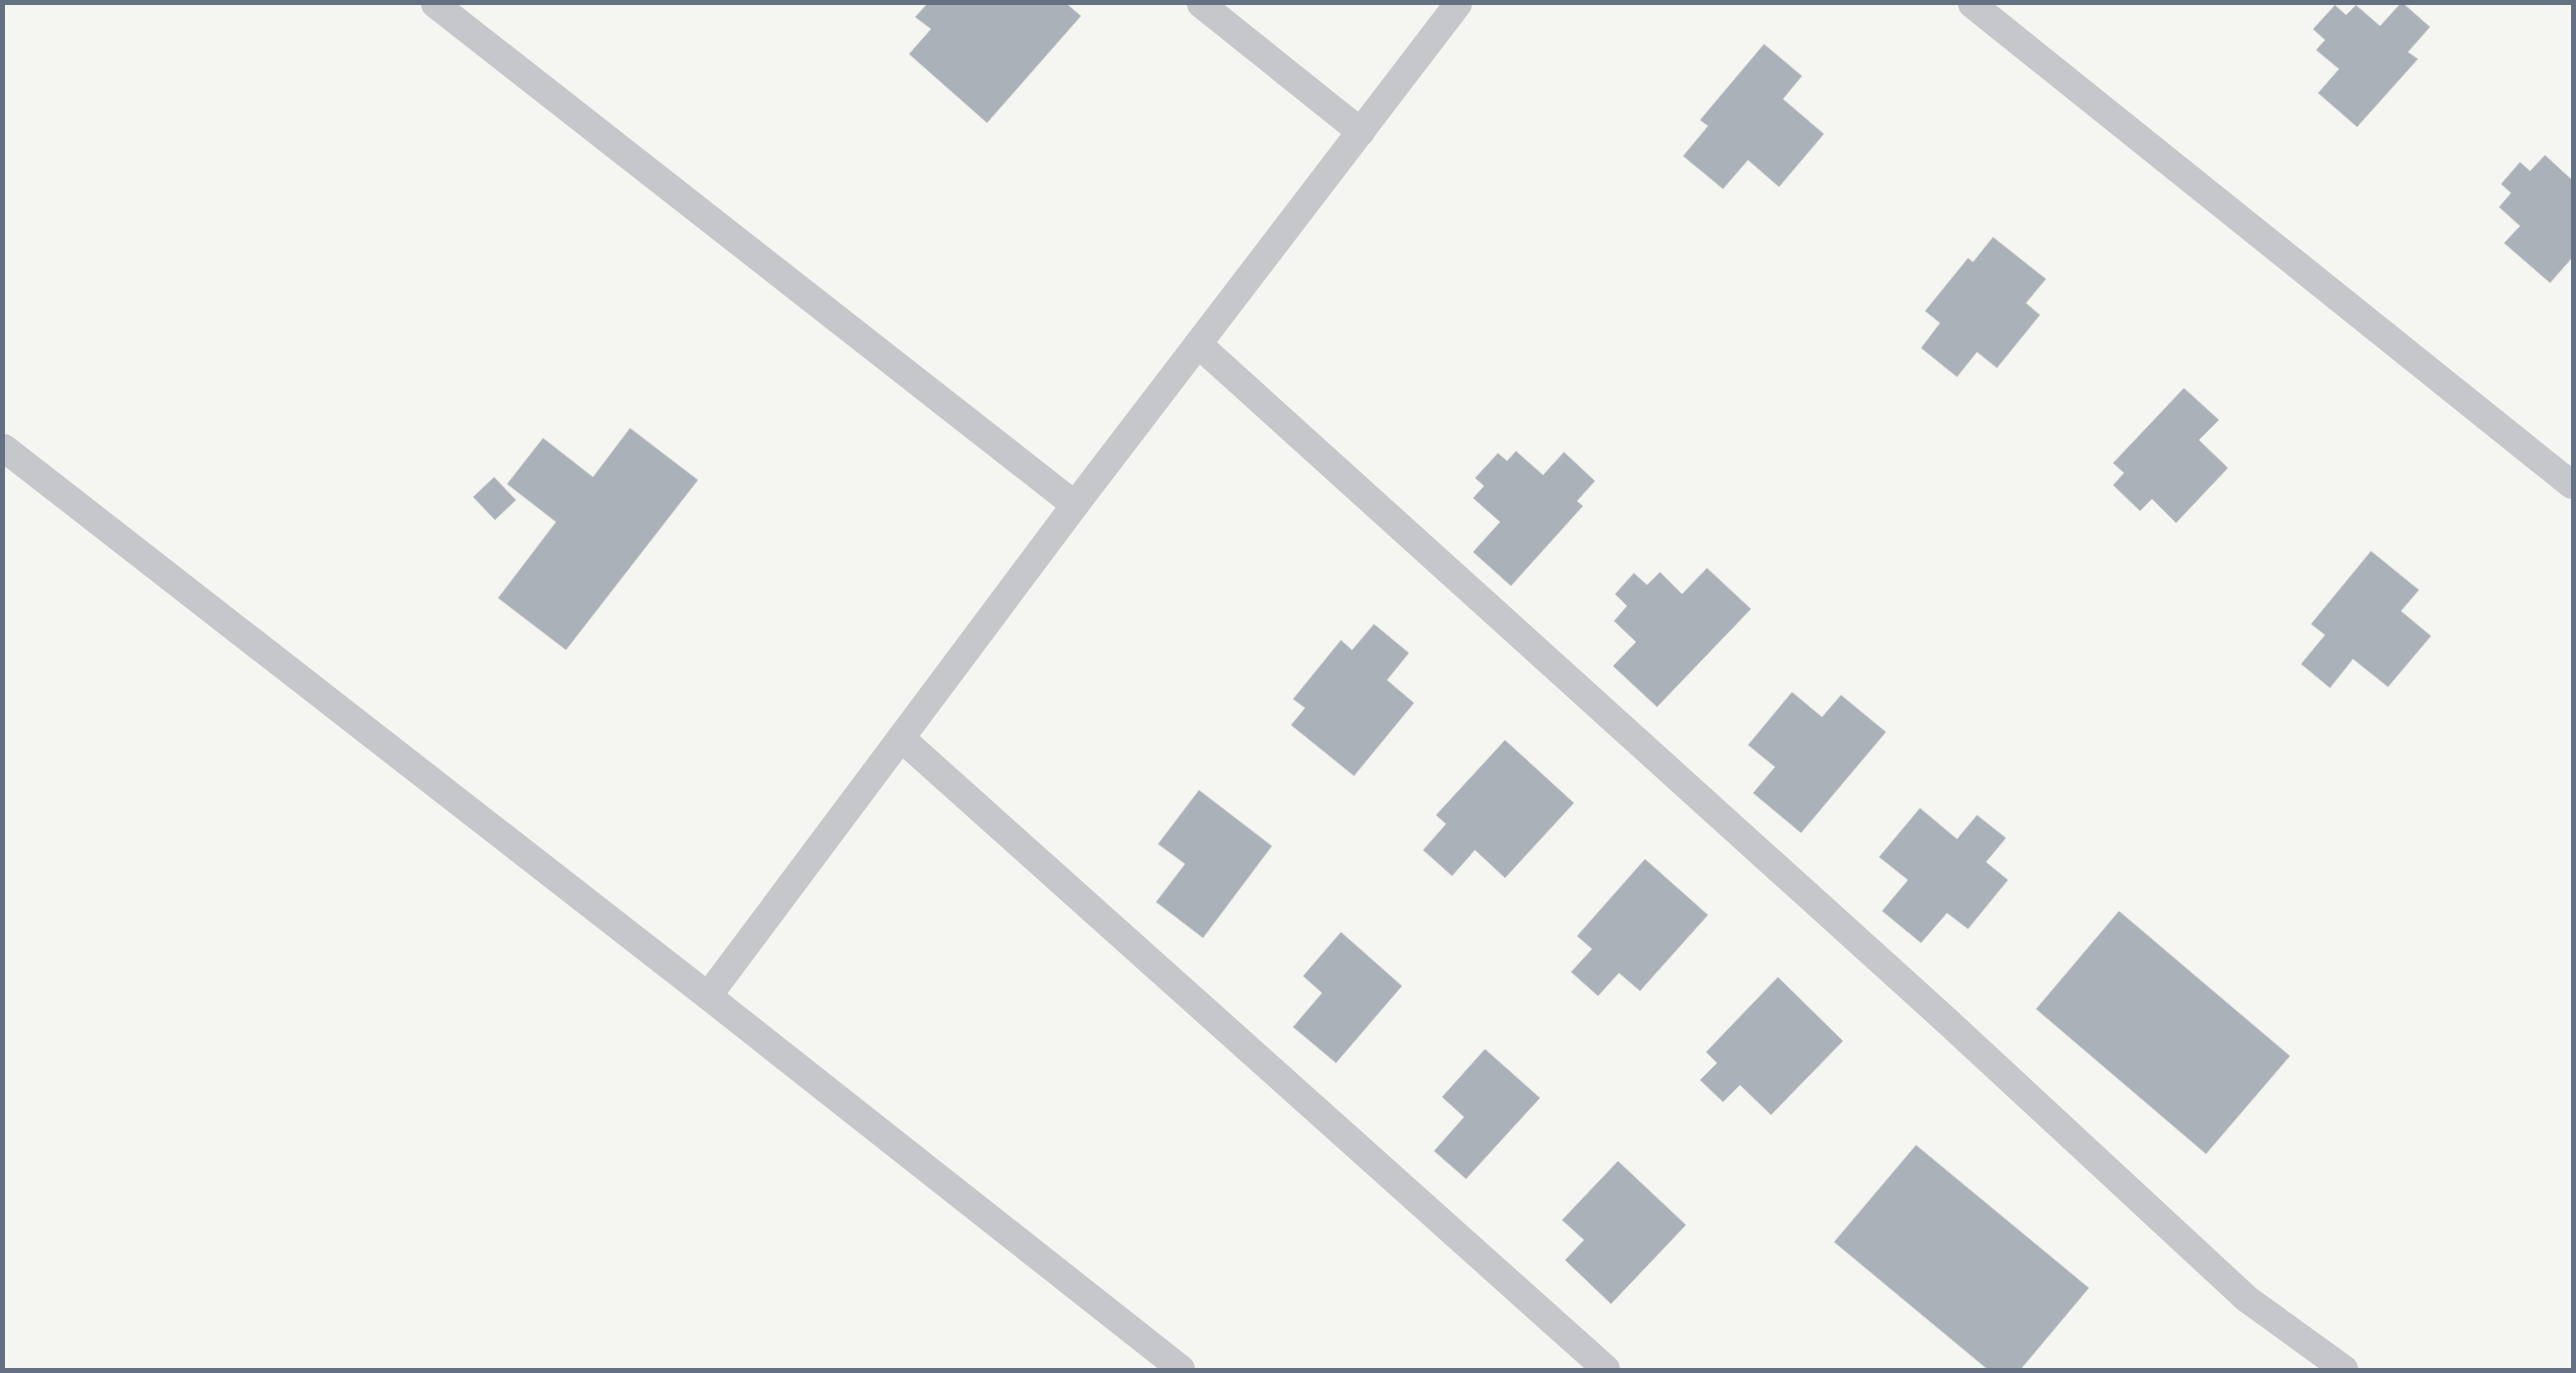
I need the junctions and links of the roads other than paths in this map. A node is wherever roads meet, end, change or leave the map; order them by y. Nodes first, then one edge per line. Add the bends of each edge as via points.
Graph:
1 (435, 4) edge
2 (1201, 4) edge
3 (1458, 4) edge
4 (1972, 4) edge
5 (1361, 132) junction
6 (1198, 344) junction
7 (4, 448) edge
8 (2572, 485) edge
9 (1074, 505) junction
10 (901, 738) junction
11 (708, 996) junction
12 (1181, 1369) edge
13 (1606, 1369) edge
14 (2344, 1369) edge

1 - 9 street
2 - 5 street
3 - 5 street
4 - 8 street
5 - 6 street
6 - 9 street
6 - 14 street via 1947,1021 2247,1299
7 - 11 street
9 - 10 street
10 - 11 street
10 - 13 street
11 - 12 street

